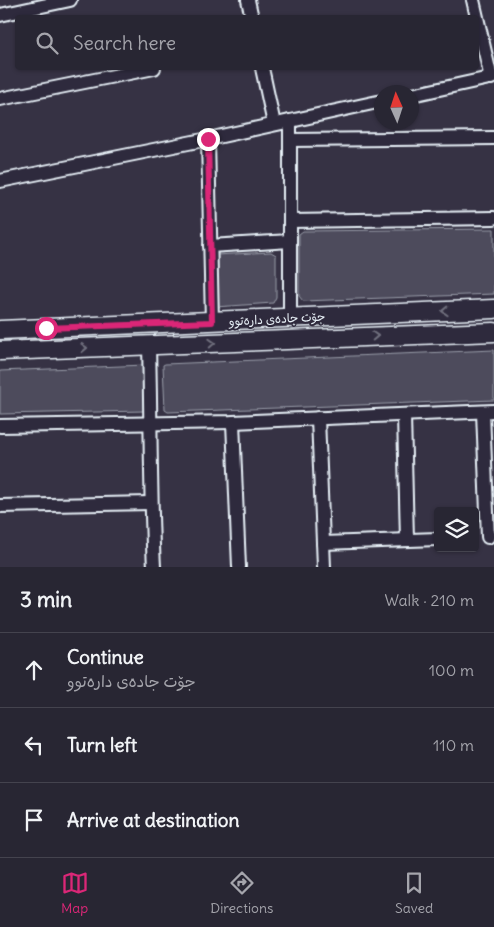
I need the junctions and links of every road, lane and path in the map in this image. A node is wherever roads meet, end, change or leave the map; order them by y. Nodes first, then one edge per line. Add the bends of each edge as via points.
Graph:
1 (70, 0) edge
2 (248, 0) edge
3 (473, 0) edge
4 (53, 2) edge
5 (0, 15) edge
6 (251, 15) edge
7 (477, 15) edge
8 (479, 24) edge
9 (144, 70) edge
10 (262, 70) edge
11 (492, 77) edge
12 (419, 93) edge
13 (0, 99) edge
14 (374, 103) edge
15 (290, 121) junction
16 (274, 124) junction
17 (494, 138) edge
18 (208, 139) junction
19 (290, 140) junction
20 (0, 182) edge
21 (494, 218) edge
22 (290, 222) junction
23 (290, 241) junction
24 (210, 246) junction
25 (494, 309) edge
26 (290, 318) junction
27 (212, 322) junction
28 (46, 328) junction
29 (0, 330) edge
30 (494, 332) edge
31 (148, 346) junction
32 (47, 349) junction
33 (0, 351) edge
34 (488, 412) edge
35 (404, 415) junction
36 (318, 418) junction
37 (234, 422) junction
38 (151, 423) junction
39 (0, 426) edge
40 (151, 503) junction
41 (0, 506) edge
42 (486, 537) edge
43 (434, 539) edge
44 (407, 540) junction
45 (323, 543) junction
46 (154, 567) edge
47 (239, 567) edge
48 (324, 567) edge

1 - 4 street
2 - 6 street
3 - 7 street
4 - 5 street
8 - 11 street
9 - 13 street
10 - 16 street
11 - 12 street
14 - 15 street
15 - 16 street
15 - 19 street
16 - 18 street
17 - 19 street
18 - 20 street
18 - 24 street
19 - 22 street
21 - 22 street
22 - 23 street
23 - 24 street
23 - 26 street
24 - 27 street
25 -> 26 main road, جۆت جادەی دارەتوو
26 - 27 main road, جۆت جادەی دارەتوو
27 - 28 main road, جۆت جادەی دارەتوو
28 - 29 main road, جۆت جادەی دارەتوو
28 - 32 main road
31 -> 30 main road, جۆت جادەی دارەتوو
32 -> 31 main road, جۆت جادەی دارەتوو
31 - 38 street
32 - 33 main road, جۆت جادەی دارەتوو
34 - 35 street
34 - 42 street
35 - 36 street
35 - 44 street
36 - 37 street
36 - 45 street
37 - 38 street
37 - 47 street
38 - 39 street
38 - 40 street
40 - 41 street
40 - 46 street
43 - 44 street
44 - 45 street
45 - 48 street

